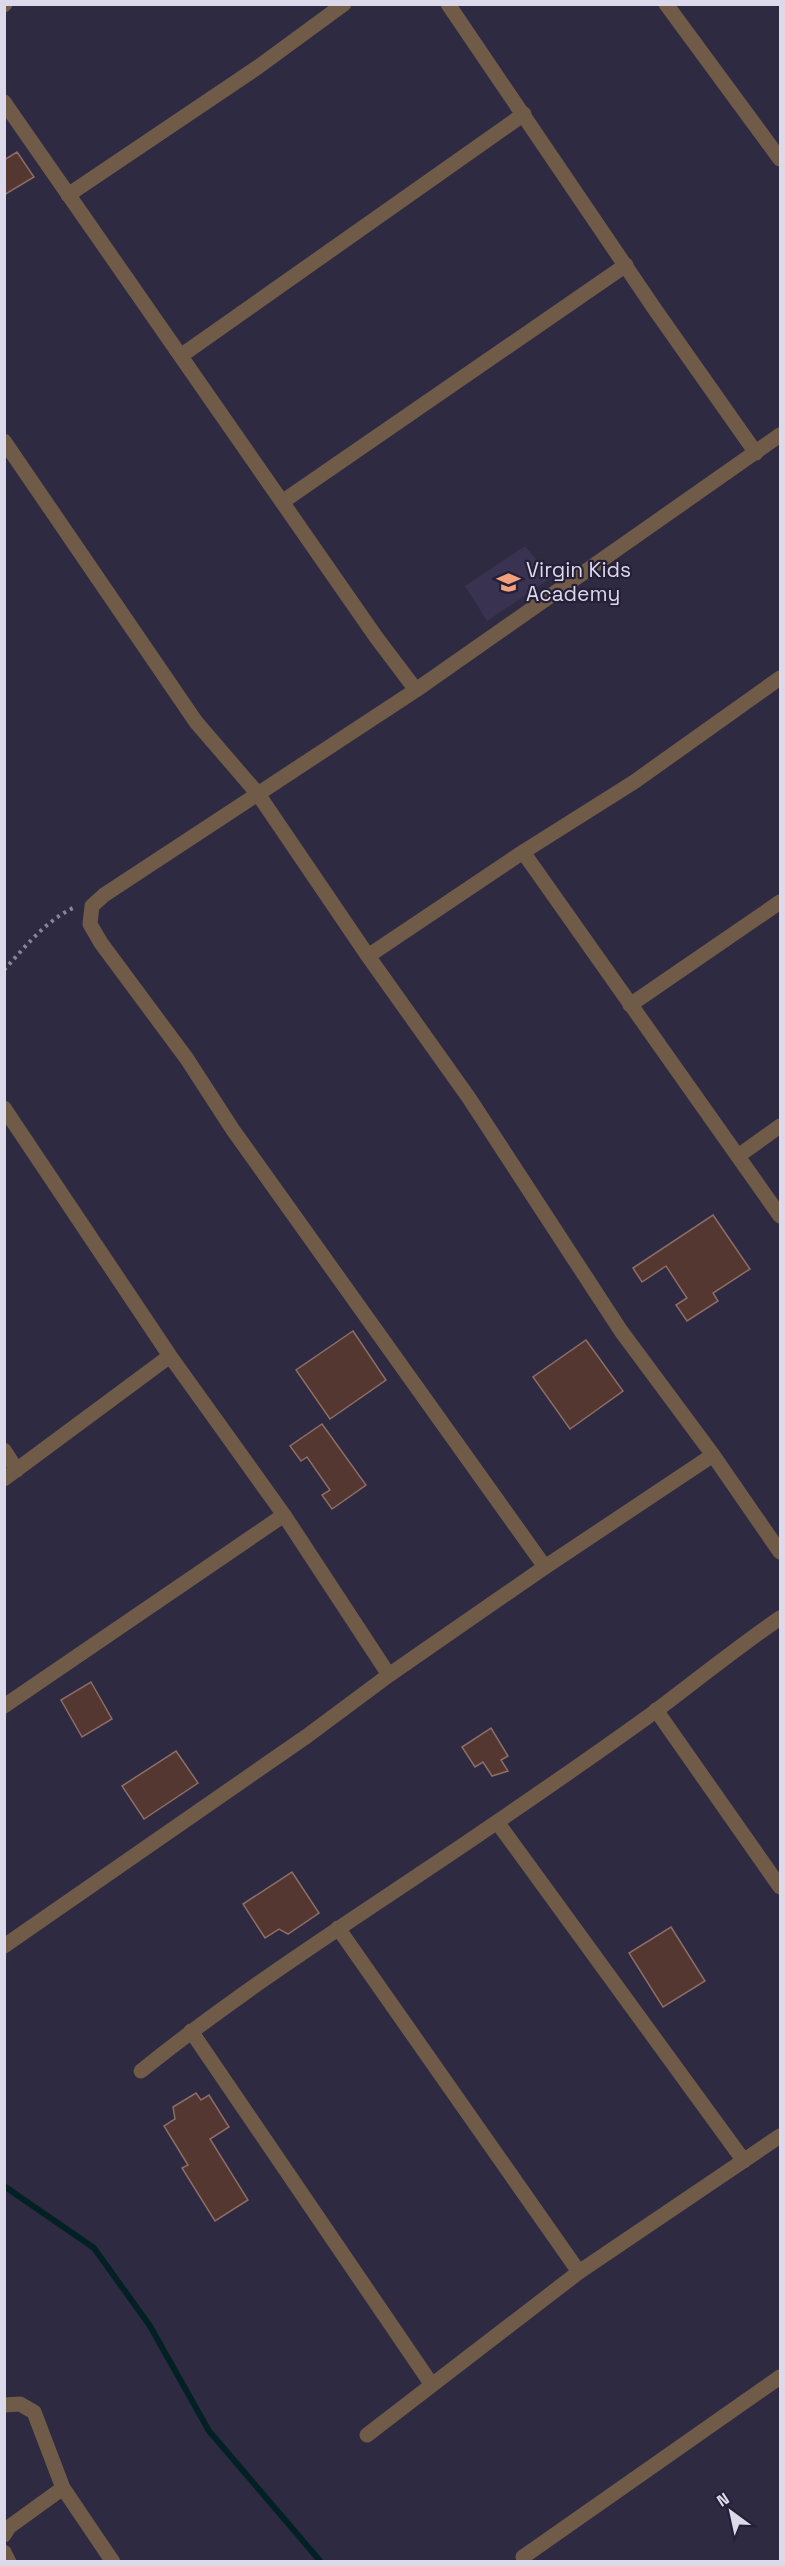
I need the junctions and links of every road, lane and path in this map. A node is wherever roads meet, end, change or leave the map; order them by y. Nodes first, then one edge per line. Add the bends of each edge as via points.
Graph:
1 (344, 4) edge
2 (448, 4) edge
3 (666, 4) edge
4 (4, 102) edge
5 (524, 114) junction
6 (780, 159) edge
7 (68, 195) junction
8 (626, 265) junction
9 (183, 356) junction
10 (780, 435) edge
11 (4, 441) edge
12 (756, 453) junction
13 (282, 502) junction
14 (780, 678) edge
15 (416, 690) junction
16 (258, 794) junction
17 (523, 852) junction
18 (780, 902) edge
19 (92, 906) junction
20 (368, 956) junction
21 (4, 970) edge
22 (630, 1005) junction
23 (4, 1108) edge
24 (780, 1126) edge
25 (738, 1156) junction
26 (780, 1216) edge
27 (170, 1356) junction
28 (4, 1450) edge
29 (713, 1455) junction
30 (11, 1474) edge
31 (284, 1515) junction
32 (780, 1551) edge
33 (545, 1567) junction
34 (780, 1618) edge
35 (388, 1675) junction
36 (4, 1706) edge
37 (656, 1710) junction
38 (497, 1822) junction
39 (780, 1887) edge
40 (338, 1928) junction
41 (4, 1946) edge
42 (191, 2031) junction
43 (141, 2071) dead end
44 (780, 2136) edge
45 (744, 2161) junction
46 (579, 2272) junction
47 (780, 2377) edge
48 (432, 2385) junction
49 (4, 2405) edge
50 (367, 2435) dead end
51 (63, 2488) junction
52 (4, 2535) edge
53 (4, 2552) edge
54 (523, 2557) dead end
55 (9, 2562) edge
56 (114, 2562) edge

1 - 7 street
2 - 5 street
3 - 6 street
4 - 7 street
5 - 8 street
5 - 9 street
7 - 9 street
8 - 12 street
8 - 13 street
9 - 13 street
10 - 12 street
11 - 16 street via 196,722
12 - 15 street
13 - 15 street
14 - 17 street via 634,782
15 - 16 street
16 - 19 street
16 - 20 street
17 - 20 street
17 - 22 street
18 - 22 street
19 - 21 path via 78,906 61,914
19 - 33 street via 90,924 101,943
20 - 29 street via 469,1098 621,1331
22 - 25 street
23 - 27 street
24 - 25 street
25 - 26 street
27 - 30 street
27 - 31 street
28 - 30 street
29 - 32 street
29 - 33 street
31 - 35 street
31 - 36 street
33 - 35 street
34 - 37 street
35 - 41 street via 307,1736
37 - 38 street
37 - 39 street
38 - 40 street
38 - 45 street
40 - 42 street
40 - 46 street
42 - 43 street
42 - 48 street
44 - 45 street
45 - 46 street
46 - 48 street
47 - 54 street
48 - 50 street
49 - 51 street via 20,2404 34,2412
51 - 52 street via 9,2527
51 - 56 street
53 - 55 street

